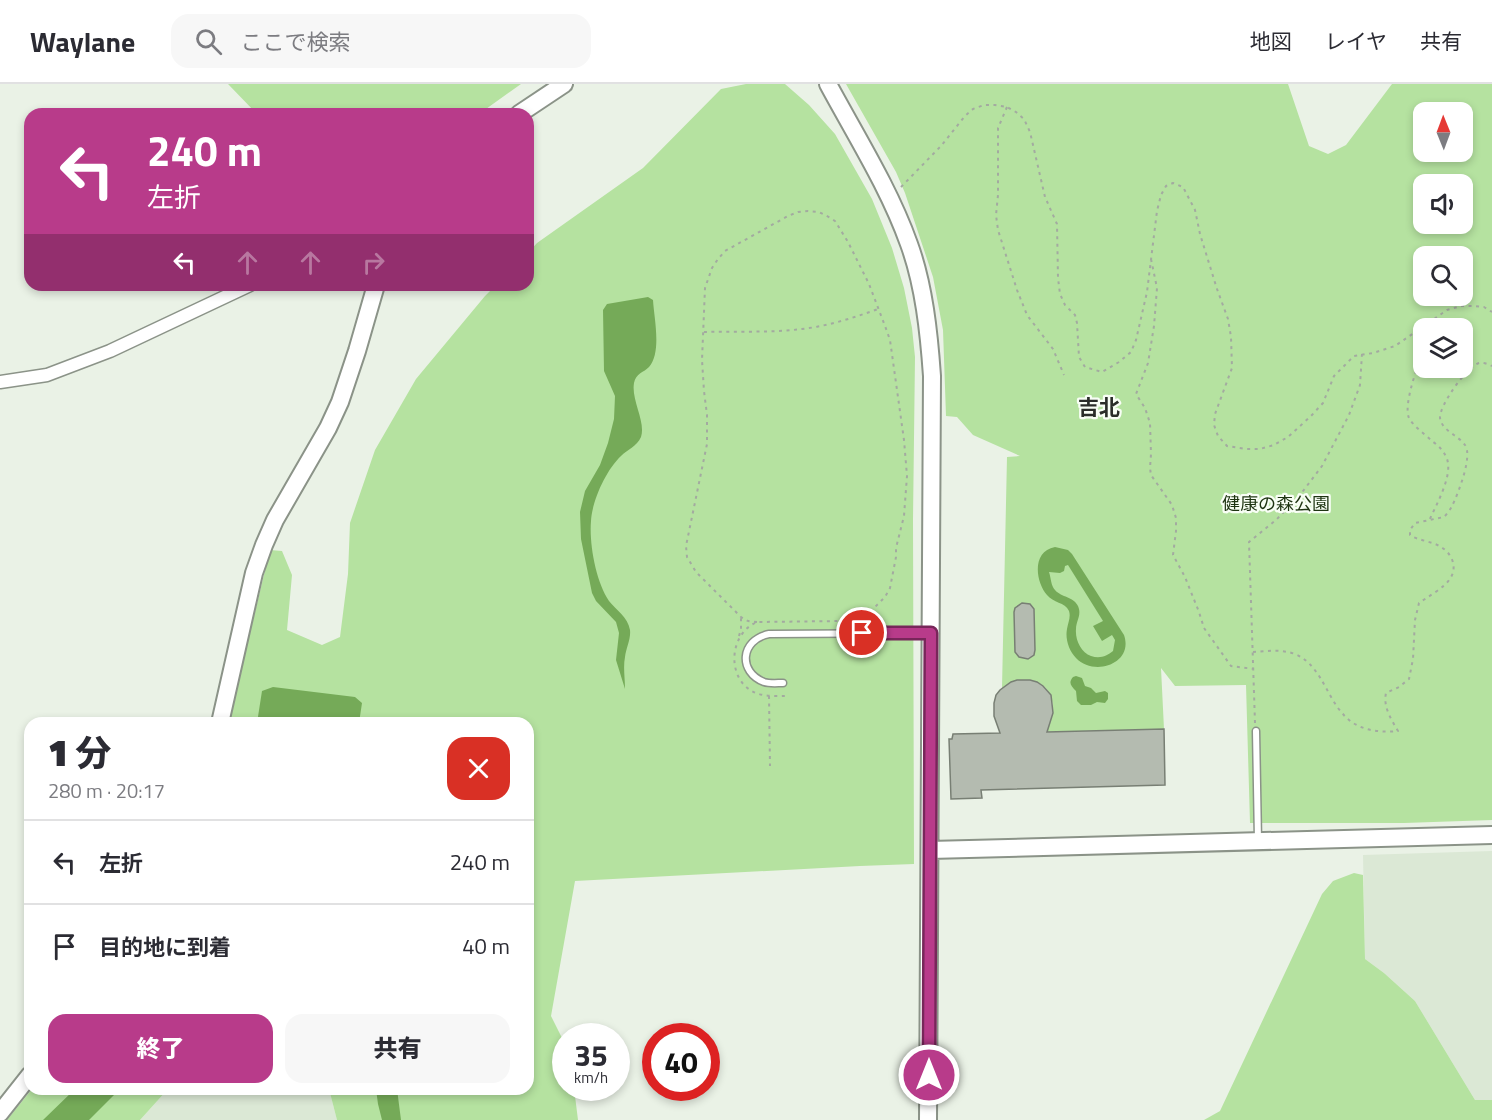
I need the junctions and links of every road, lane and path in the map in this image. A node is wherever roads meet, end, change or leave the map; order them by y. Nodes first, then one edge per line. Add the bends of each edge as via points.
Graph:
1 (564, 84) edge
2 (828, 84) edge
3 (1007, 107) junction
4 (528, 108) edge
5 (901, 187) dead end
6 (1151, 257) junction
7 (237, 291) edge
8 (374, 291) edge
9 (878, 309) junction
10 (1492, 312) edge
11 (1436, 318) edge
12 (704, 332) junction
13 (1413, 334) edge
14 (1362, 354) junction
15 (1492, 366) edge
16 (1064, 375) dead end
17 (1414, 378) edge
18 (0, 382) edge
19 (1429, 521) junction
20 (741, 617) junction
21 (757, 622) junction
22 (931, 633) junction
23 (738, 639) junction
24 (1254, 652) junction
25 (1254, 669) junction
26 (783, 683) dead end
27 (769, 696) junction
28 (788, 696) dead end
29 (221, 717) edge
30 (1256, 731) joint
31 (770, 766) dead end
32 (1492, 835) edge
33 (1258, 841) junction
34 (930, 850) junction
35 (24, 1083) edge
36 (0, 1113) edge
37 (928, 1120) edge

1 - 4 street
2 - 22 street via 890,199 910,246 921,288 932,376
3 - 5 path via 984,105 973,109
3 - 6 path via 1024,119 1030,132 1045,197 1057,224 1060,294 1077,323 1079,357 1085,367 1102,372 1131,352 1147,292
3 - 16 path via 998,129 998,230 1027,315 1053,349
6 - 14 path via 1161,195 1173,183 1183,187 1195,210 1228,319 1232,369 1214,425 1227,446 1260,449 1288,437 1323,403 1341,368
6 - 25 path via 1157,288 1154,326 1148,363 1136,394 1150,423 1151,475 1172,506 1176,518 1173,555 1204,628 1231,666
7 - 18 street via 110,351 47,375
8 - 29 street via 340,402 264,545
9 - 12 path via 848,320 789,331
9 - 12 path via 835,221 819,212 798,212 718,259 705,288
9 - 21 path via 890,340 907,476 904,516 890,588 878,605 853,619
10 - 11 path via 1484,307 1461,306
12 - 20 path via 707,444 687,536 687,557 696,572
13 - 14 path via 1395,346
14 - 24 path via 1359,385 1349,415 1322,466 1276,520 1249,542
15 - 19 path via 1477,363 1461,378 1441,410 1443,426 1468,451 1451,508 1444,517
17 - 19 path via 1407,409 1409,417 1442,449 1448,461 1444,486
19 - 24 path via 1414,523 1410,535 1447,551 1454,569 1449,581 1419,603 1409,679 1386,693 1387,707 1398,730 1383,732 1351,722 1314,668 1297,655 1283,651
20 - 21 path
20 - 23 path
21 - 23 path
22 - 26 lane via 770,634 757,638 746,654 750,672 760,680
22 - 34 street
23 - 27 path via 734,657 738,675 750,690
24 - 25 path
25 - 30 path
27 - 28 path
27 - 31 path
30 - 33 lane
32 - 33 street
33 - 34 street
34 - 37 street
35 - 36 street

